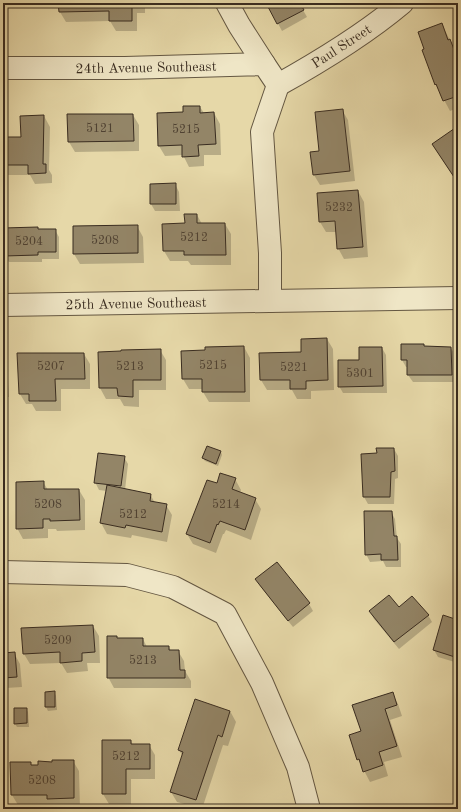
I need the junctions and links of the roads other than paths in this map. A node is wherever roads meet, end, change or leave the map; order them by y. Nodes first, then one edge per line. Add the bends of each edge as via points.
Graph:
1 (227, 3) edge
2 (402, 3) edge
3 (264, 64) junction
4 (3, 68) edge
5 (278, 85) junction
6 (458, 298) edge
7 (270, 301) junction
8 (3, 305) edge
9 (3, 572) edge
10 (309, 809) edge

1 - 3 street
2 - 5 street, Paul Street via 380,22
3 - 4 street, 24th Avenue Southeast
3 - 5 street
5 - 7 street via 262,132 270,252
6 - 7 street, 25th Avenue Southeast
7 - 8 street, 25th Avenue Southeast
9 - 10 street via 127,575 173,587 225,614 262,683 298,767

